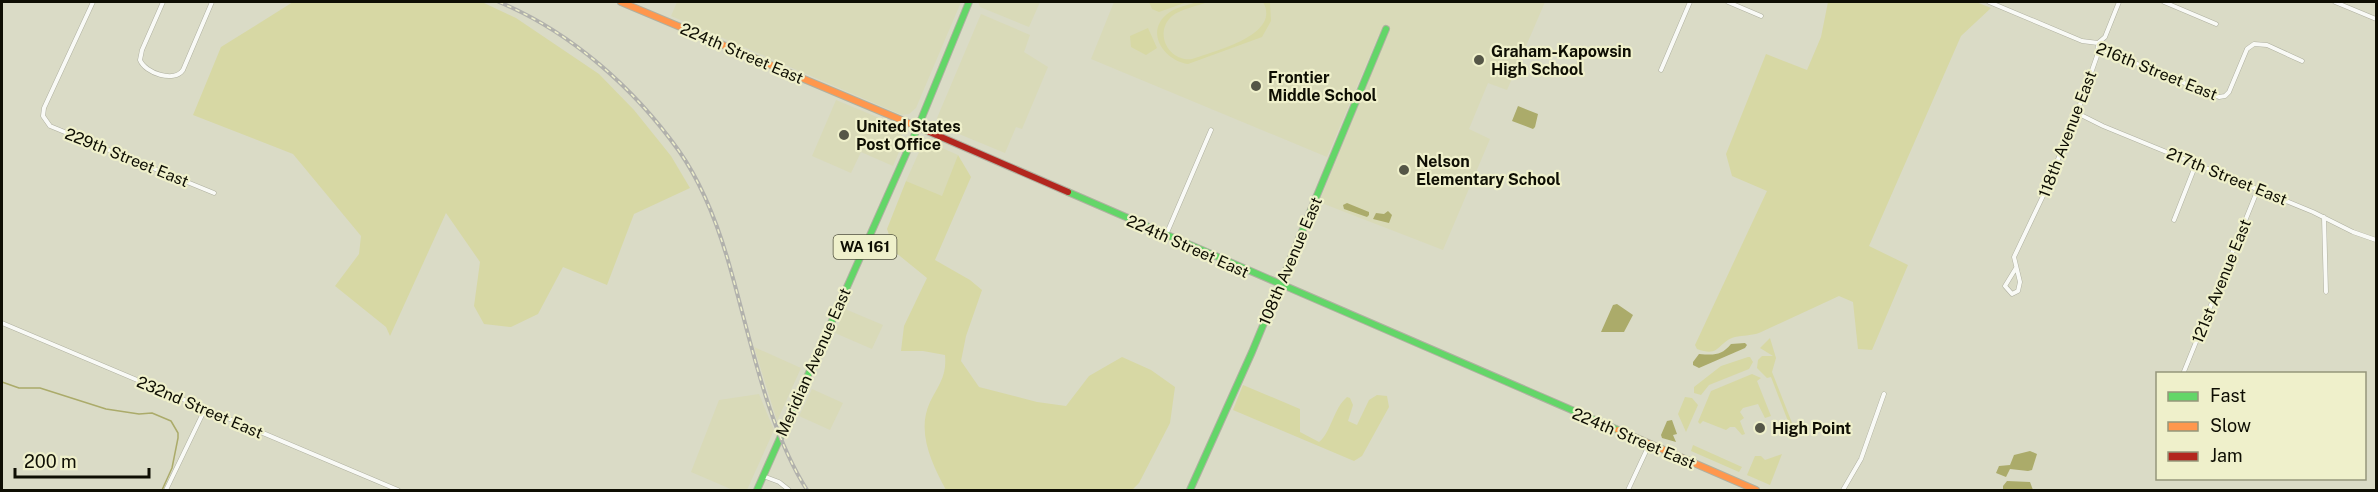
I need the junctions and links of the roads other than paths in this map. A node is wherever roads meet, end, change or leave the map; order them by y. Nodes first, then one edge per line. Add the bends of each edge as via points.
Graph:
1 (93, 2) edge
2 (163, 2) edge
3 (212, 2) edge
4 (621, 2) edge
5 (969, 2) edge
6 (1690, 2) edge
7 (1728, 2) edge
8 (1989, 2) edge
9 (2119, 2) edge
10 (2164, 2) edge
11 (2335, 2) edge
12 (1761, 16) dead end
13 (2376, 19) edge
14 (2216, 24) dead end
15 (1386, 29) dead end
16 (2098, 43) junction
17 (2302, 61) dead end
18 (1661, 70) dead end
19 (2077, 112) junction
20 (918, 127) junction
21 (1211, 130) dead end
22 (2196, 164) junction
23 (2258, 189) junction
24 (214, 193) dead end
25 (2324, 217) junction
26 (2174, 220) dead end
27 (1166, 236) junction
28 (2376, 240) edge
29 (2016, 268) junction
30 (1279, 285) junction
31 (2326, 292) dead end
32 (2, 323) edge
33 (2184, 372) edge
34 (1884, 394) dead end
35 (205, 409) junction
36 (1649, 445) junction
37 (763, 476) junction
38 (166, 490) edge
39 (398, 490) edge
40 (757, 490) edge
41 (789, 490) edge
42 (1190, 490) edge
43 (1628, 490) edge
44 (1756, 490) edge
45 (1843, 490) edge

1 - 24 street, 229th Street East via 44,108 44,118 50,126
2 - 3 street via 140,61 144,67 165,76 176,76 186,64
4 - 20 main road, 224th Street East
5 - 20 main road, Meridian Avenue East / WA 161
6 - 18 street
7 - 12 street
8 - 16 street, 216th Street East via 2082,41
9 - 16 street, 118th Avenue East via 2105,37
10 - 14 street
11 - 13 street
15 - 30 main road, 108th Avenue East
16 - 17 street, 216th Street East via 2103,50 2214,96 2229,92 2247,49 2254,44 2267,45
16 - 19 street, 118th Avenue East
19 - 22 street, 217th Street East
19 - 29 street, 118th Avenue East via 2014,257
20 - 27 main road, 224th Street East
20 - 37 main road, Meridian Avenue East / WA 161
21 - 27 street
22 - 23 street, 217th Street East
22 - 26 street
23 - 25 street, 217th Street East
23 - 33 street, 121st Avenue East
25 - 28 street, 217th Street East
25 - 31 street
27 - 30 main road, 224th Street East
29 - 29 street, 118th Avenue East via 2019,287 2012,294 2005,286
30 - 36 main road, 224th Street East
30 - 42 main road, 108th Avenue East
32 - 35 street, 232nd Street East
34 - 45 street via 1860,459
35 - 38 street
35 - 39 street, 232nd Street East
36 - 43 street
36 - 44 main road, 224th Street East
37 - 40 main road, Meridian Avenue East / WA 161
37 - 41 street

